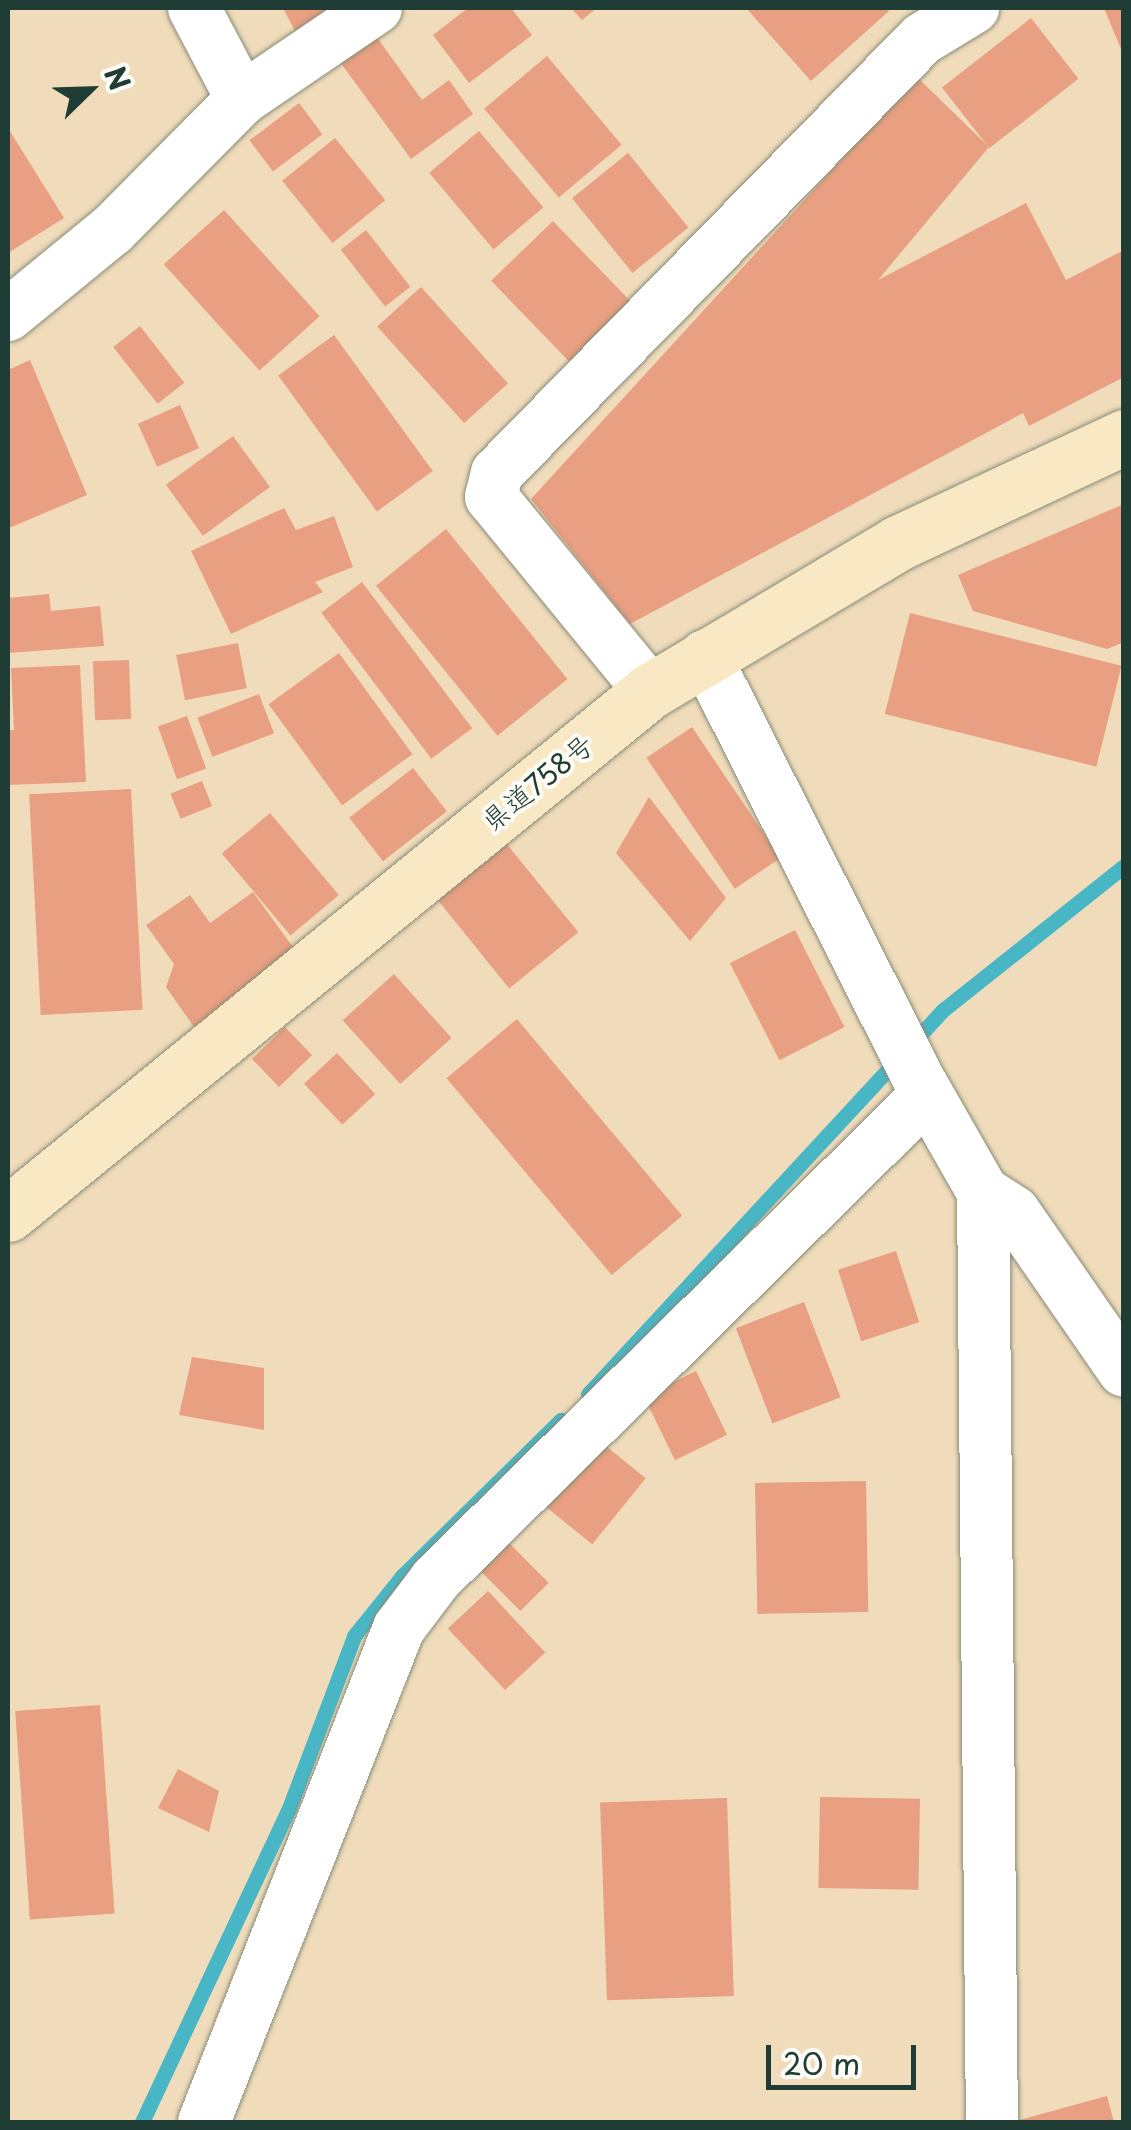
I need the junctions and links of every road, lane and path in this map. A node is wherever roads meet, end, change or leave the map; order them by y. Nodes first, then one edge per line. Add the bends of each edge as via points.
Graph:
1 (194, 8) edge
2 (376, 8) edge
3 (973, 8) edge
4 (242, 99) junction
5 (8, 316) edge
6 (1124, 437) edge
7 (705, 656) junction
8 (650, 691) junction
9 (925, 1091) junction
10 (983, 1192) junction
11 (8, 1214) edge
12 (1124, 1371) edge
13 (204, 2122) edge
14 (992, 2122) edge

1 - 4 street
2 - 4 street
3 - 8 street via 922,39 497,473 491,497
4 - 5 street via 112,230
6 - 7 main road, 県道758号 via 898,543
7 - 8 main road, 県道758号
7 - 9 street
8 - 11 main road, 県道758号
9 - 10 street
9 - 13 street via 436,1579 398,1628
10 - 12 street via 1014,1212
10 - 14 street

